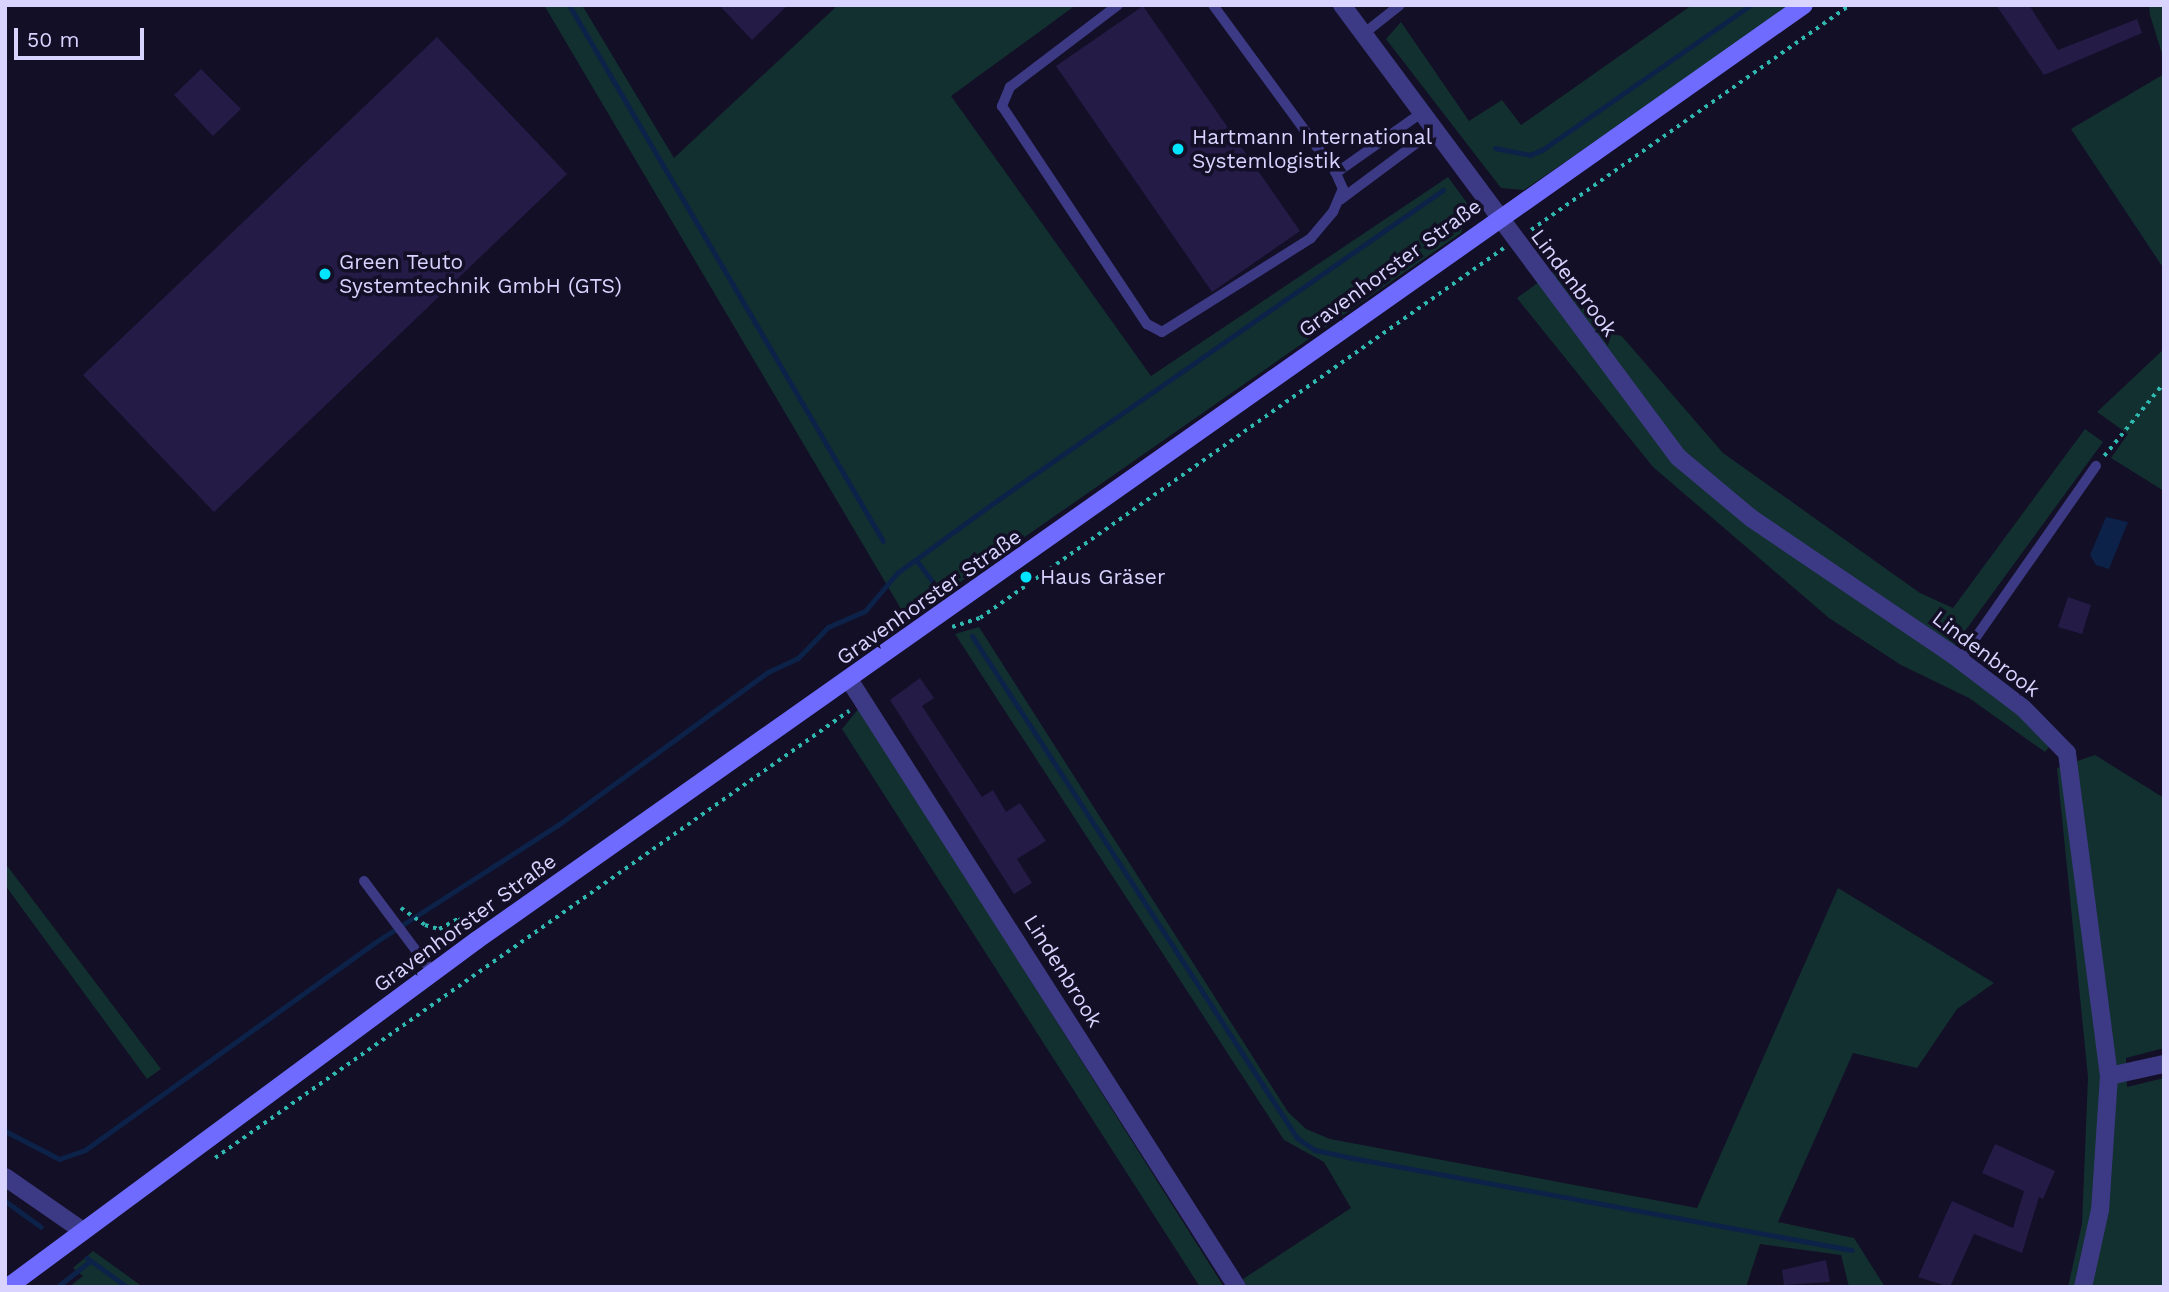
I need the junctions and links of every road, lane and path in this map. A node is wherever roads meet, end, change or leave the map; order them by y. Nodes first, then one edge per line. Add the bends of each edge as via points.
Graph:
1 (1118, 5) edge
2 (1213, 5) edge
3 (1342, 5) edge
4 (1400, 5) edge
5 (1804, 5) edge
6 (1850, 5) edge
7 (1362, 36) junction
8 (1420, 114) junction
9 (1433, 131) junction
10 (1336, 173) junction
11 (1340, 200) junction
12 (1499, 218) junction
13 (1514, 242) junction
14 (2164, 383) edge
15 (2096, 466) joint
16 (950, 628) dead end
17 (1960, 660) junction
18 (855, 688) junction
19 (364, 881) dead end
20 (407, 908) dead end
21 (477, 940) junction
22 (492, 963) junction
23 (432, 972) junction
24 (2164, 1064) edge
25 (2109, 1076) junction
26 (208, 1162) dead end
27 (5, 1177) edge
28 (83, 1231) junction
29 (8, 1287) edge
30 (1237, 1287) edge
31 (2083, 1287) edge

1 - 11 lane via 1010,87 1003,106 1147,324 1161,332 1311,238
2 - 10 lane
3 - 7 street, Lindenbrook
4 - 7 lane
5 - 12 main road, Gravenhorster Straße
6 - 13 path
7 - 8 street, Lindenbrook
8 - 9 street, Lindenbrook
8 - 10 lane
9 - 11 lane
9 - 12 street, Lindenbrook
10 - 11 lane
12 - 13 street, Lindenbrook
12 - 18 main road, Gravenhorster Straße
13 - 16 path via 980,618
13 - 17 street, Lindenbrook via 1678,457 1711,489
14 - 15 path
15 - 17 lane
17 - 25 street, Lindenbrook via 2023,708 2067,753
18 - 21 main road, Gravenhorster Straße
18 - 22 path via 848,712
18 - 30 street, Lindenbrook
19 - 23 lane
20 - 21 path via 425,925 439,929 464,920
21 - 22 path
21 - 23 main road, Gravenhorster Straße
22 - 26 path
23 - 28 main road, Gravenhorster Straße
24 - 25 street
25 - 31 street, Lindenbrook via 2100,1209
27 - 28 street
28 - 29 main road, Gravenhorster Straße

